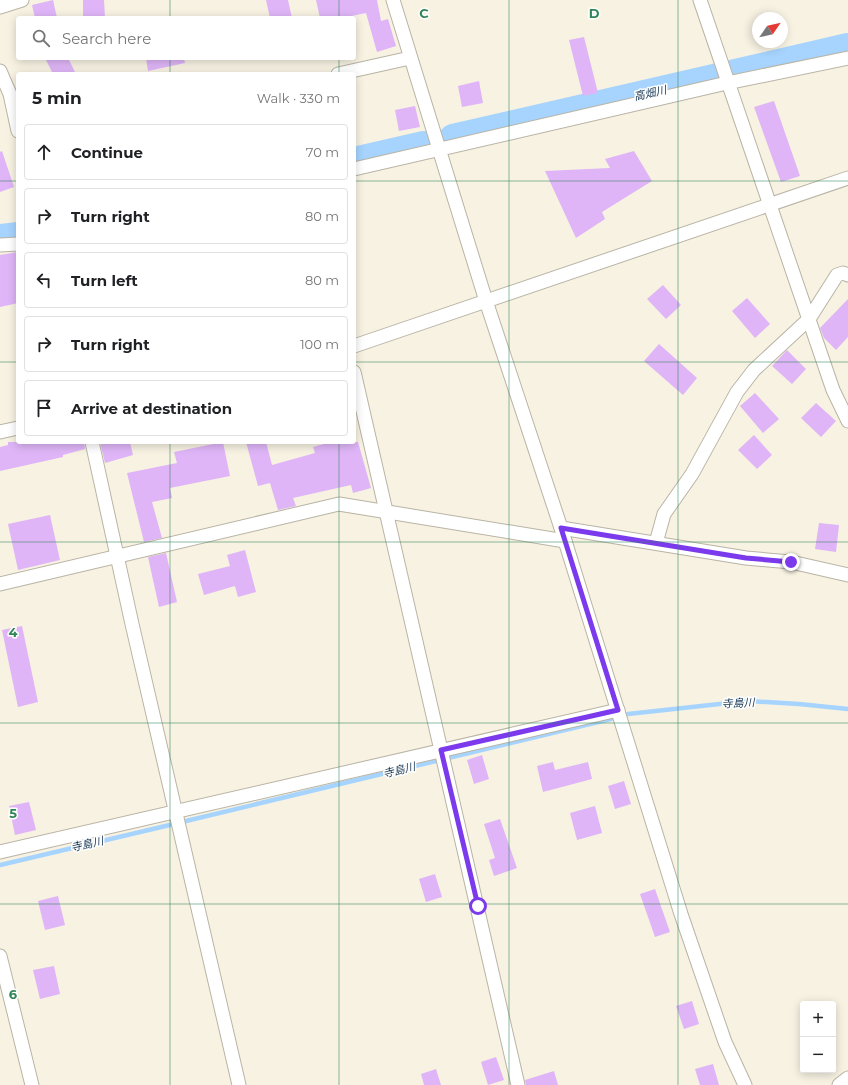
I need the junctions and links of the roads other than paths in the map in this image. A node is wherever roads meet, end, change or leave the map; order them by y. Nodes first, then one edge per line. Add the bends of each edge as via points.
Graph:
1 (22, 0) edge
2 (393, 0) edge
3 (700, 0) edge
4 (0, 6) edge
5 (410, 58) junction
6 (848, 58) edge
7 (0, 71) edge
8 (347, 72) edge
9 (726, 78) junction
10 (10, 94) junction
11 (0, 106) edge
12 (16, 122) edge
13 (439, 149) junction
14 (356, 169) edge
15 (848, 178) edge
16 (770, 204) junction
17 (16, 244) edge
18 (0, 245) edge
19 (848, 275) edge
20 (486, 301) junction
21 (809, 319) junction
22 (356, 345) edge
23 (356, 381) edge
24 (848, 421) edge
25 (16, 428) edge
26 (0, 432) edge
27 (92, 444) edge
28 (385, 511) junction
29 (561, 528) junction
30 (565, 541) junction
31 (656, 543) junction
32 (117, 556) junction
33 (848, 575) edge
34 (0, 584) edge
35 (618, 710) junction
36 (443, 756) junction
37 (177, 811) junction
38 (0, 852) edge
39 (0, 956) edge
40 (848, 1078) edge
41 (32, 1085) edge
42 (240, 1085) edge
43 (518, 1085) edge
44 (745, 1085) edge
45 (839, 1085) edge

1 - 4 street
2 - 5 street
3 - 9 street
5 - 8 street
5 - 13 street
6 - 9 street
7 - 10 street
9 - 13 street
9 - 16 street
10 - 11 street
10 - 12 street
13 - 14 street
13 - 20 street
15 - 16 street
16 - 20 street
16 - 21 street
17 - 18 street
19 - 21 street via 837,275
20 - 22 street
20 - 29 street
21 - 24 street via 833,390
21 - 31 street via 754,370 737,392 692,474 664,514
23 - 28 street
25 - 26 street
27 - 32 street
28 - 30 street
28 - 32 street via 339,504
28 - 36 street
29 - 30 street
29 - 31 street
30 - 35 street
31 - 33 street via 746,558 791,562
32 - 34 street
32 - 37 street
35 - 36 street
35 - 44 street via 681,914 725,1042
36 - 37 street
36 - 43 street
37 - 38 street
37 - 42 street
39 - 41 street
40 - 45 street

